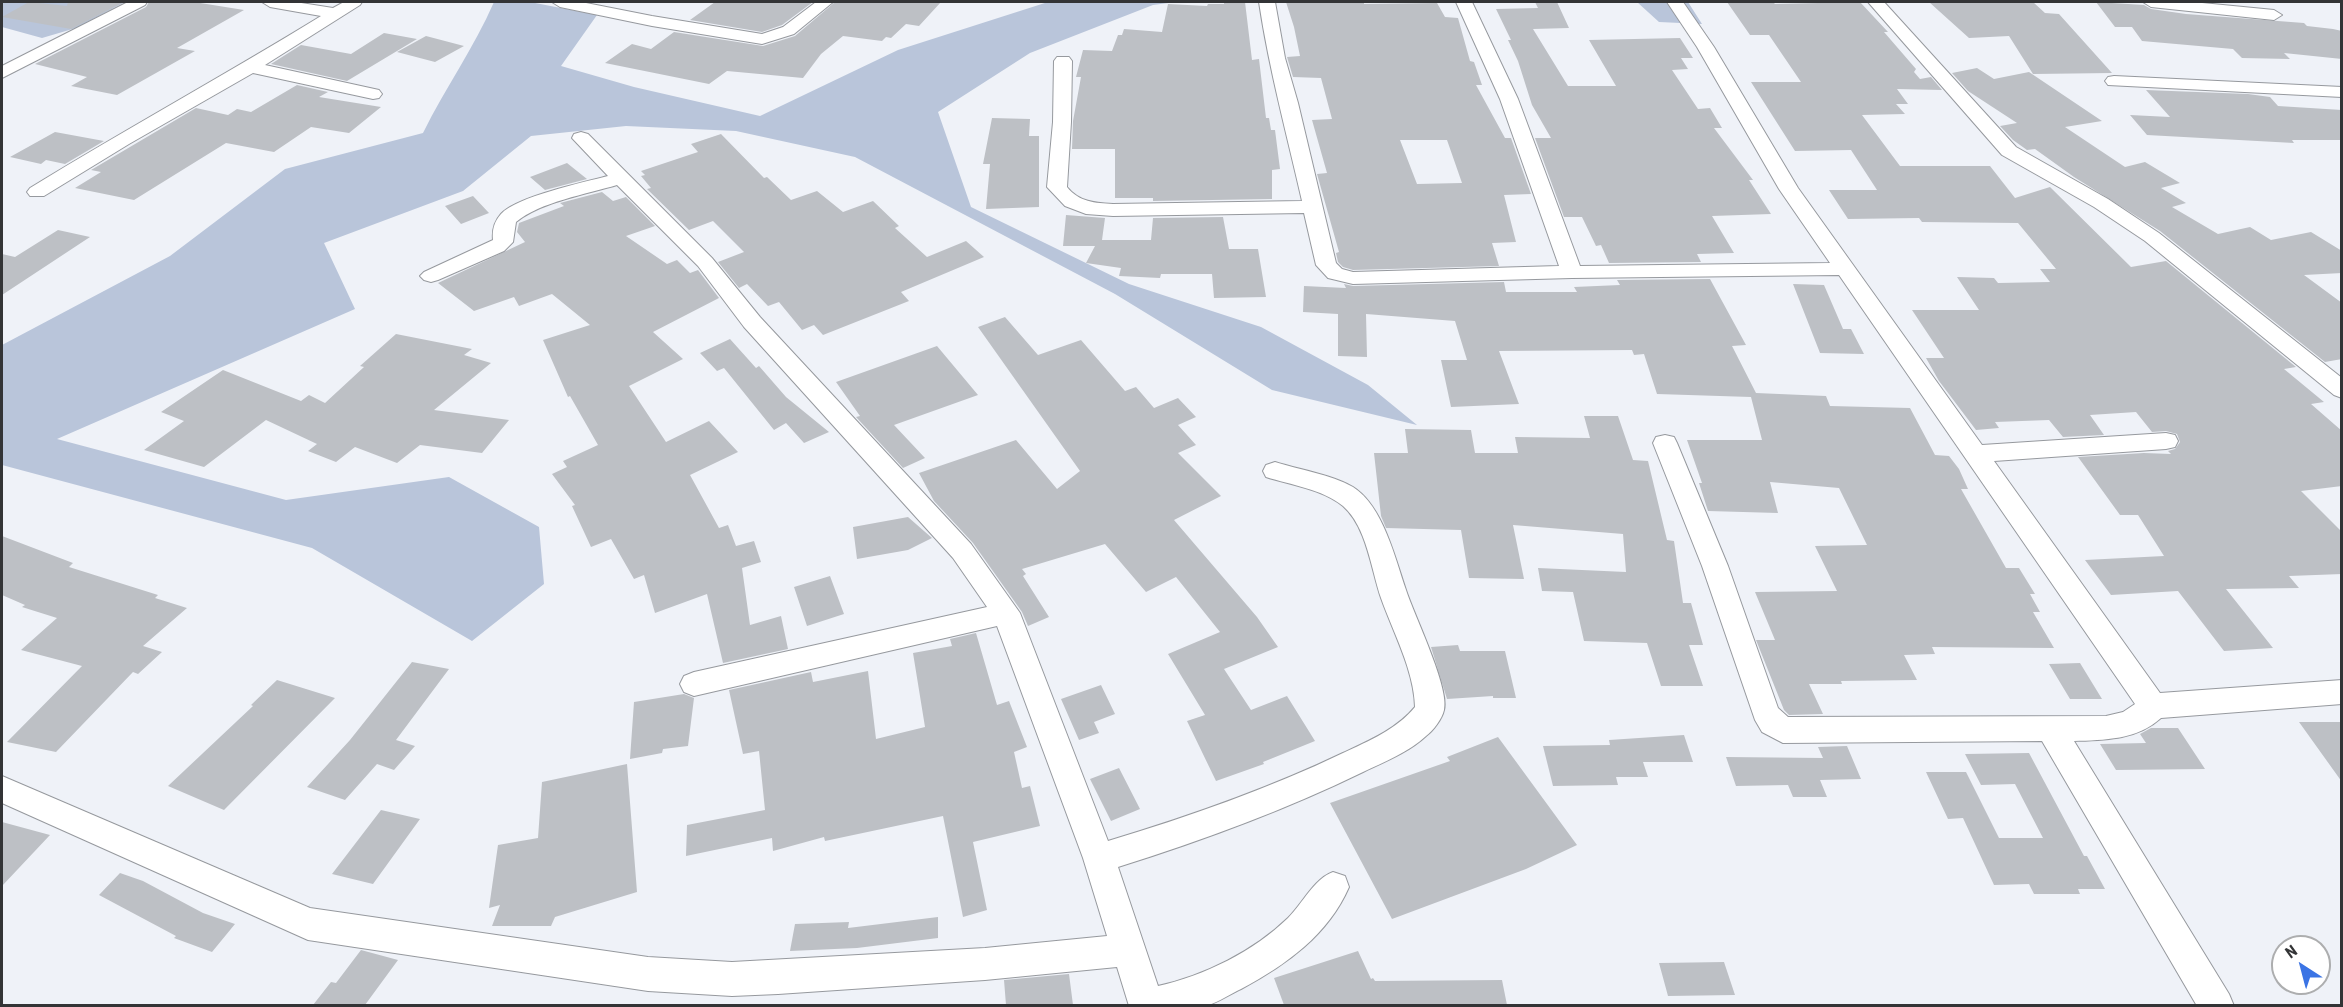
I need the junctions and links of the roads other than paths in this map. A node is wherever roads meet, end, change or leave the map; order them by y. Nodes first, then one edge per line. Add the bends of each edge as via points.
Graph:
1 (139, 2) edge
2 (270, 2) edge
3 (354, 2) edge
4 (560, 2) edge
5 (825, 2) edge
6 (1267, 2) edge
7 (1464, 2) edge
8 (1675, 2) edge
9 (1876, 2) edge
10 (2151, 2) edge
11 (2182, 3) edge
12 (333, 13) junction
13 (2274, 15) dead end
14 (1063, 61) dead end
15 (250, 67) junction
16 (2, 74) edge
17 (2114, 81) dead end
18 (2342, 92) edge
19 (373, 94) dead end
20 (581, 138) dead end
21 (622, 178) junction
22 (37, 192) dead end
23 (1313, 207) junction
24 (1847, 269) junction
25 (1572, 272) junction
26 (431, 276) dead end
27 (2342, 390) edge
28 (2166, 441) dead end
29 (1665, 443) dead end
30 (1975, 454) junction
31 (1275, 471) dead end
32 (1006, 614) junction
33 (694, 684) dead end
34 (2342, 692) edge
35 (2153, 706) junction
36 (2051, 730) junction
37 (2, 789) edge
38 (1099, 858) junction
39 (1333, 887) dead end
40 (1130, 950) junction
41 (1148, 1005) edge
42 (2217, 1005) edge

1 - 16 street
2 - 12 street
3 - 12 street
4 - 5 street via 762,39 791,30
6 - 23 street via 1276,58
7 - 25 street via 1509,99
8 - 24 street via 1767,156
9 - 27 street via 2009,151 2152,237
10 - 11 street
11 - 13 street
12 - 15 street
14 - 23 street via 1057,186 1072,202 1086,208 1113,210
15 - 19 street
15 - 22 street
17 - 18 street
20 - 21 street
21 - 26 street via 511,214 503,225 503,242
21 - 32 street via 705,262 752,322 962,551
23 - 25 street via 1326,265 1340,276
24 - 25 street
24 - 30 street
28 - 30 street
29 - 36 street via 1715,566 1765,711 1778,728 1794,732
30 - 35 street
31 - 38 street via 1345,494 1365,515 1423,675 1430,710 1424,723 1353,765 1147,844
32 - 33 street
32 - 38 street
34 - 35 street
35 - 36 street via 2130,723
36 - 42 street
37 - 40 street via 308,924 648,974 732,979 778,977
38 - 40 street
39 - 41 street via 1301,931 1280,948 1192,995
40 - 41 street

